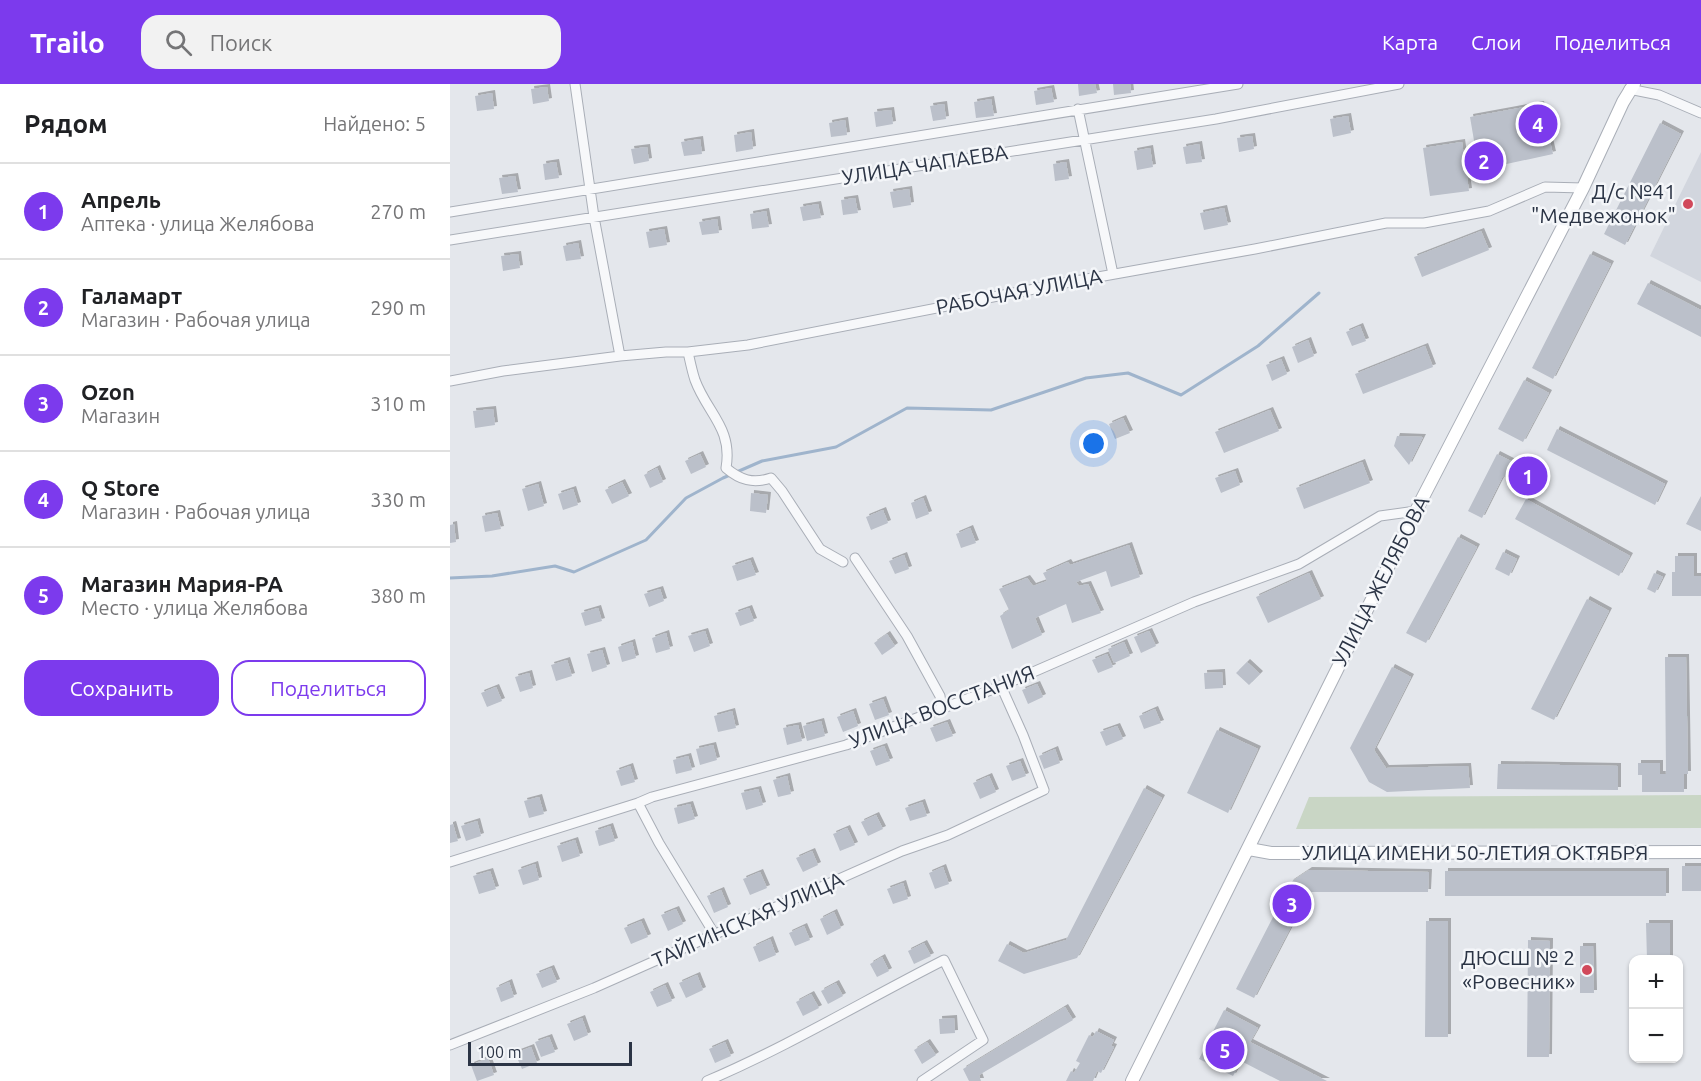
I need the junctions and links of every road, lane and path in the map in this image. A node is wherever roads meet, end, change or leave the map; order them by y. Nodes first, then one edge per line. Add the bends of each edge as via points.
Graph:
1 (575, 84) edge
2 (1238, 84) edge
3 (1399, 84) edge
4 (1628, 86) edge
5 (1078, 109) junction
6 (1701, 113) edge
7 (1085, 140) junction
8 (590, 188) junction
9 (1583, 188) junction
10 (450, 212) edge
11 (594, 218) junction
12 (450, 240) edge
13 (1113, 274) junction
14 (688, 352) junction
15 (620, 356) junction
16 (450, 381) edge
17 (1416, 511) junction
18 (855, 558) dead end
19 (843, 562) dead end
20 (1001, 686) junction
21 (942, 709) junction
22 (638, 803) junction
23 (1248, 849) junction
24 (1701, 852) edge
25 (450, 862) edge
26 (715, 935) junction
27 (450, 1045) edge
28 (707, 1081) edge
29 (922, 1081) edge
30 (1132, 1081) edge

1 - 8 street
2 - 5 street, УЛИЦА ЧАПАЕВА
3 - 7 street, УЛИЦА ЧАПАЕВА
4 - 6 street
4 - 9 street, УЛИЦА ЖЕЛЯБОВА
5 - 7 street
5 - 8 street, УЛИЦА ЧАПАЕВА
7 - 11 street, УЛИЦА ЧАПАЕВА
7 - 13 street
8 - 10 street, УЛИЦА ЧАПАЕВА
8 - 11 street
9 - 13 street, РАБОЧАЯ УЛИЦА via 1545,187 1489,211 1424,222 1386,223
9 - 17 street, УЛИЦА ЖЕЛЯБОВА
11 - 12 street, УЛИЦА ЧАПАЕВА
11 - 15 street
13 - 14 street, РАБОЧАЯ УЛИЦА via 748,345
14 - 15 street, РАБОЧАЯ УЛИЦА
14 - 19 street via 696,382 717,417 729,452 726,468 737,477 759,482 771,478 820,549
15 - 16 street, РАБОЧАЯ УЛИЦА
17 - 20 street, УЛИЦА ВОССТАНИЯ via 1380,516 1299,564 1194,602
17 - 23 street, УЛИЦА ЖЕЛЯБОВА
18 - 21 street via 907,636 940,696
20 - 21 street, УЛИЦА ВОССТАНИЯ
20 - 26 street, ТАЙГИНСКАЯ УЛИЦА via 1044,790
21 - 22 street, УЛИЦА ВОССТАНИЯ via 846,745
22 - 25 street, УЛИЦА ВОССТАНИЯ
22 - 26 street
23 - 24 street, УЛИЦА ИМЕНИ 50-ЛЕТИЯ ОКТЯБРЯ via 1271,853
23 - 30 street, УЛИЦА ЖЕЛЯБОВА
26 - 27 street, ТАЙГИНСКАЯ УЛИЦА
28 - 29 street via 751,1062 944,960 983,1040

